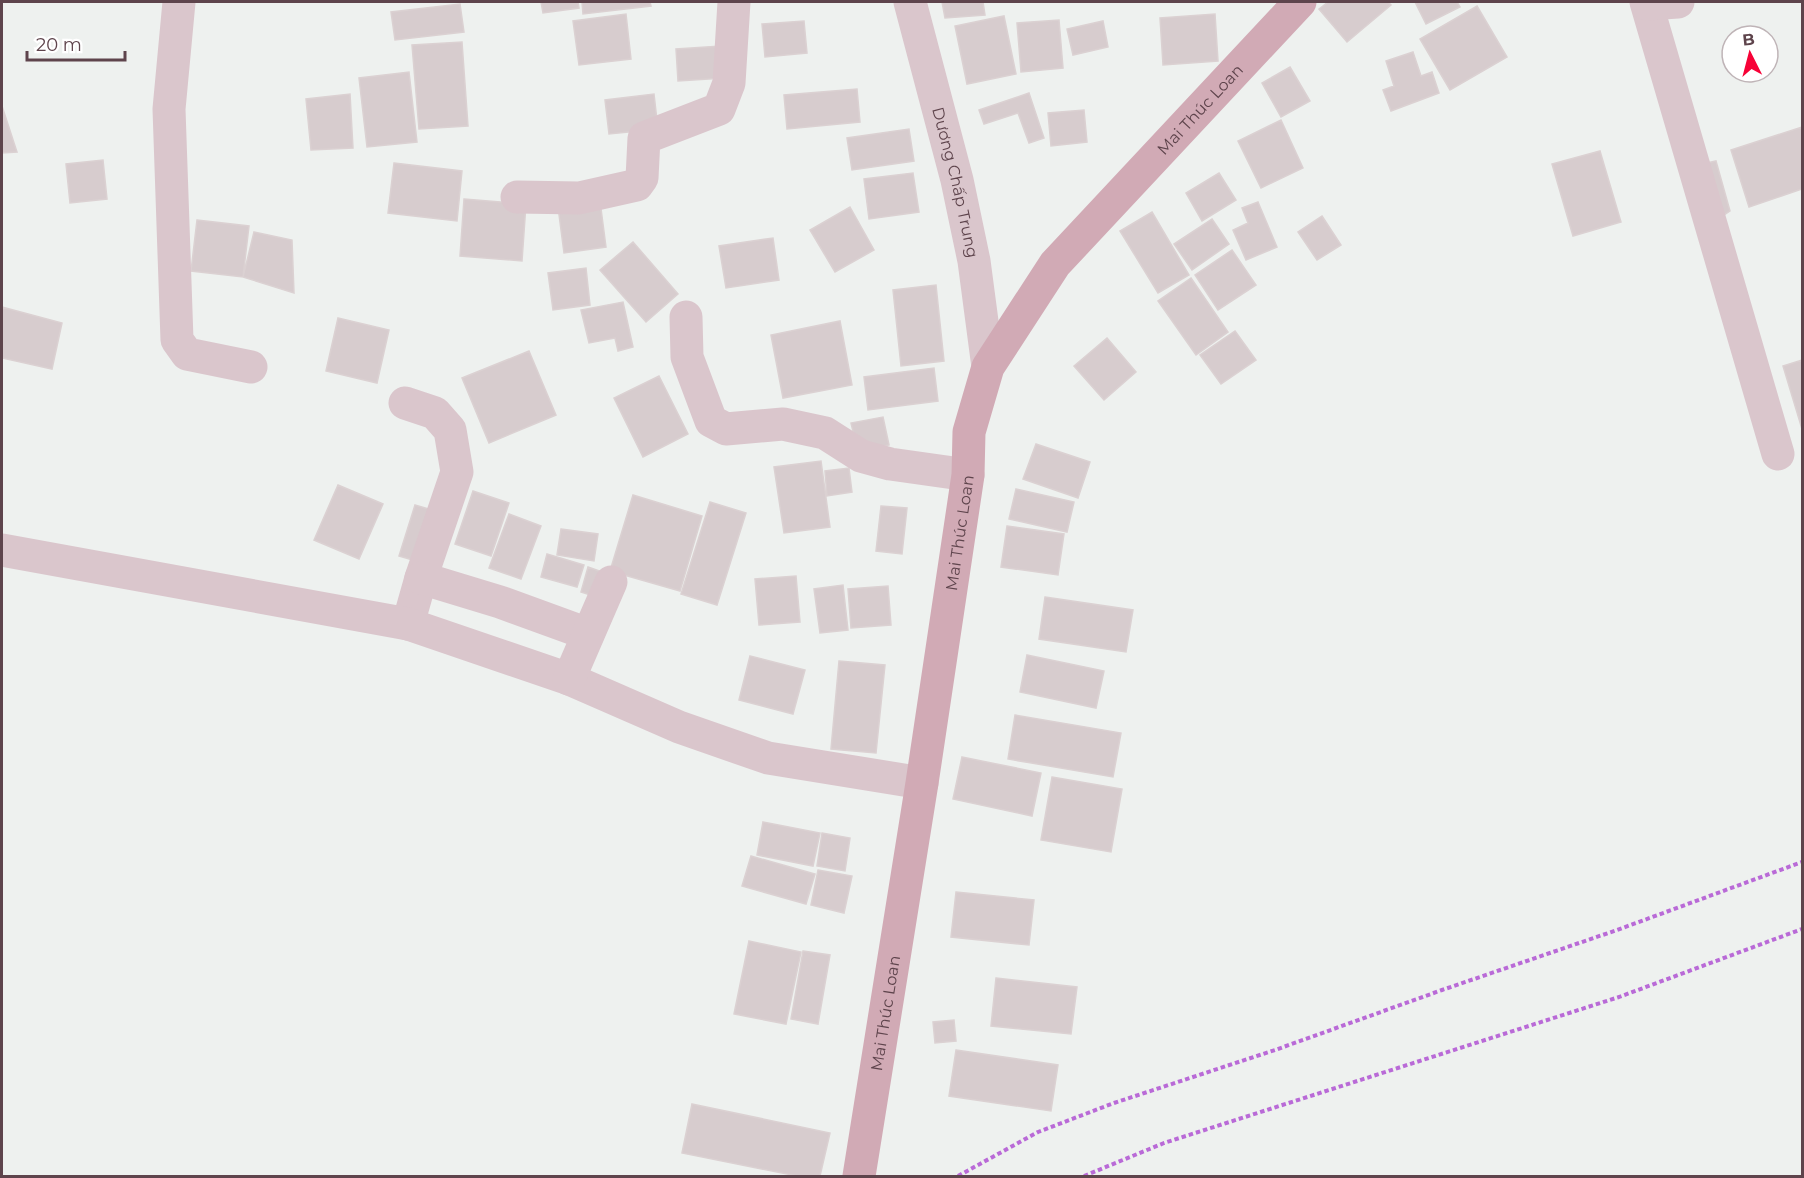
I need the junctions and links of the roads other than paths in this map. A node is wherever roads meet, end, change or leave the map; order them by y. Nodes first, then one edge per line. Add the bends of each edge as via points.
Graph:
1 (179, 2) edge
2 (734, 2) edge
3 (910, 2) edge
4 (1300, 2) edge
5 (1657, 2) edge
6 (517, 197) dead end
7 (687, 317) dead end
8 (251, 367) dead end
9 (988, 367) junction
10 (405, 403) dead end
11 (1778, 454) dead end
12 (968, 475) junction
13 (2, 550) edge
14 (421, 579) junction
15 (611, 582) dead end
16 (408, 624) junction
17 (588, 634) junction
18 (569, 679) junction
19 (922, 783) junction
20 (859, 1176) edge

1 - 8 street via 169,109 177,340 187,354
2 - 6 street via 729,83 719,109 644,138 642,178 637,185 579,198
3 - 9 street, Dương Chấp Trung via 974,261
4 - 9 main road, Mai Thúc Loan via 1055,264
5 - 11 street
7 - 12 street via 687,357 711,421 726,429 783,424 825,433 861,456 890,464
9 - 12 main road, Mai Thúc Loan via 969,432
10 - 14 street via 435,413 450,430 457,472
12 - 19 main road, Mai Thúc Loan
13 - 16 street
14 - 16 street
14 - 17 street
15 - 17 street
16 - 18 street
17 - 18 street
18 - 19 street via 679,727 768,759
19 - 20 main road, Mai Thúc Loan

